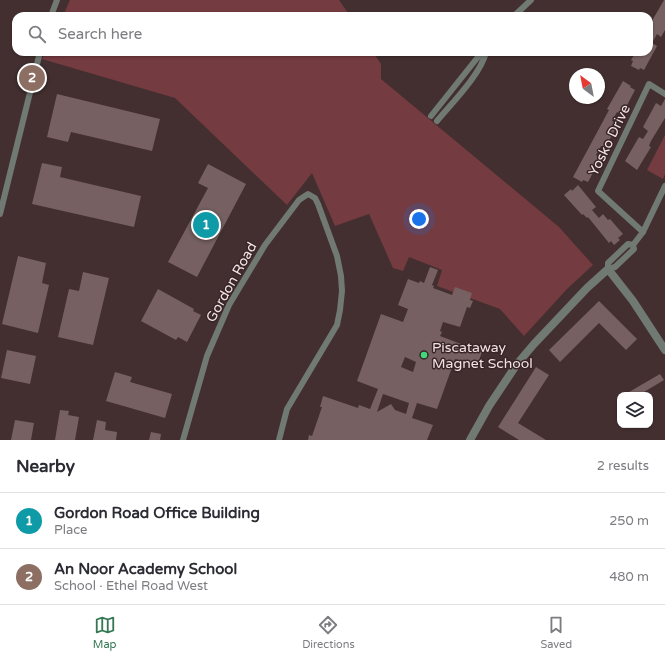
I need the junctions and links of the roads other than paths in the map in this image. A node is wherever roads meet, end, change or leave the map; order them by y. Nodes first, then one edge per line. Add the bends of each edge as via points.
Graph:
1 (57, 0) edge
2 (531, 0) edge
3 (52, 12) edge
4 (518, 12) edge
5 (39, 56) edge
6 (479, 56) edge
7 (485, 56) edge
8 (665, 94) edge
9 (431, 116) dead end
10 (437, 121) dead end
11 (665, 186) edge
12 (0, 214) edge
13 (643, 232) junction
14 (608, 269) junction
15 (665, 350) edge
16 (183, 440) edge
17 (279, 440) edge
18 (470, 440) edge

1 - 3 street
2 - 4 street
5 - 12 street
6 - 9 street
7 - 10 street via 478,71
8 - 13 street, Yosko Drive via 649,84 598,191
11 - 13 street
13 - 14 street via 633,245 628,244 608,263
14 - 15 street via 634,301
14 - 18 street via 587,288 517,364
16 - 17 street, Gordon Road via 207,356 229,305 265,245 299,200 308,194 315,198 318,204 337,256 342,291 337,325 287,409

